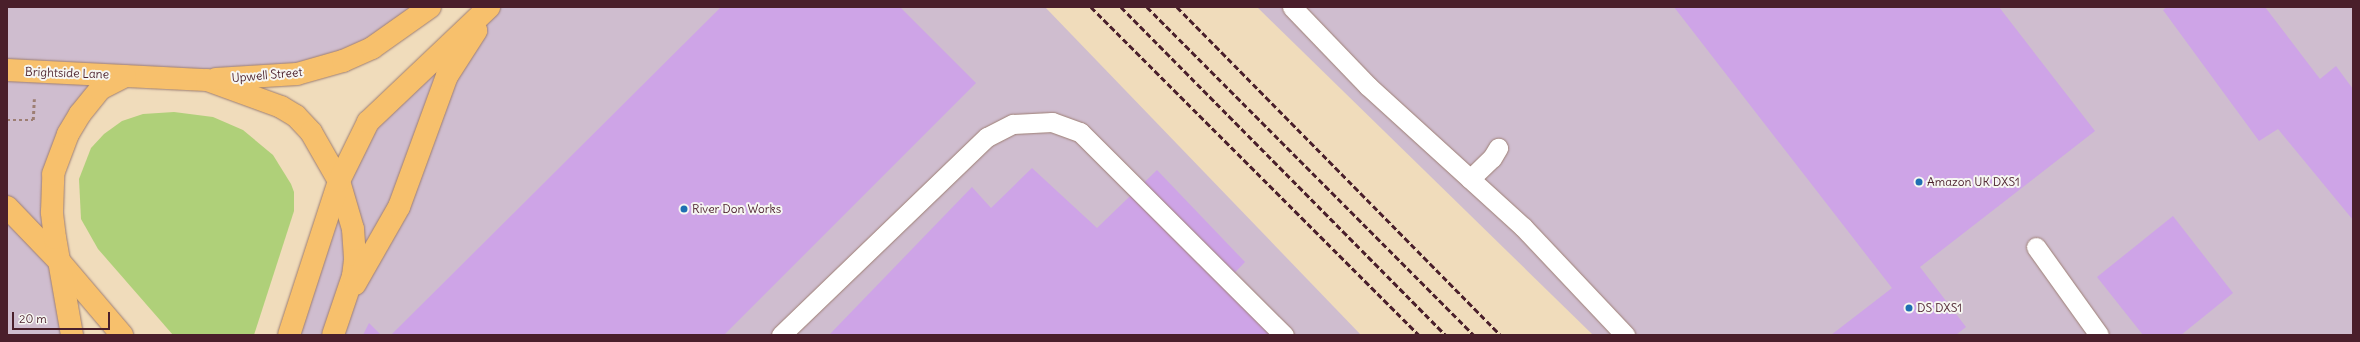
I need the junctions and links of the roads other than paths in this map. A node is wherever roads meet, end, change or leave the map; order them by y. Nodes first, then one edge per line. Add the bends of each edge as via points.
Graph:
1 (430, 7) edge
2 (491, 7) edge
3 (1292, 7) edge
4 (7, 70) edge
5 (127, 75) junction
6 (207, 80) junction
7 (1498, 148) dead end
8 (1470, 179) junction
9 (339, 181) junction
10 (7, 207) edge
11 (2036, 247) dead end
12 (60, 262) junction
13 (349, 294) junction
14 (297, 311) junction
15 (72, 335) edge
16 (122, 335) edge
17 (273, 335) edge
18 (289, 335) edge
19 (333, 335) edge
20 (781, 335) edge
21 (1284, 335) edge
22 (1625, 335) edge
23 (2099, 335) edge

1 - 6 main road, Upwell Street via 372,48 343,61 297,74
2 - 9 main road via 368,122
2 - 13 main road via 447,76 399,207
3 - 8 lane via 1368,86
4 - 5 main road, Brightside Lane
5 - 6 main road, Brightside Lane
5 - 12 main road via 100,89 68,134 57,160 53,174 52,212
6 - 9 main road via 281,107 296,116 311,132
7 - 8 lane via 1492,158
8 - 22 lane via 1522,227
9 - 13 main road via 355,244
9 - 14 main road
10 - 12 main road
11 - 23 lane
12 - 15 main road
12 - 16 main road
13 - 19 main road
14 - 17 main road
14 - 18 main road
20 - 21 lane via 987,137 1013,124 1052,122 1080,132

